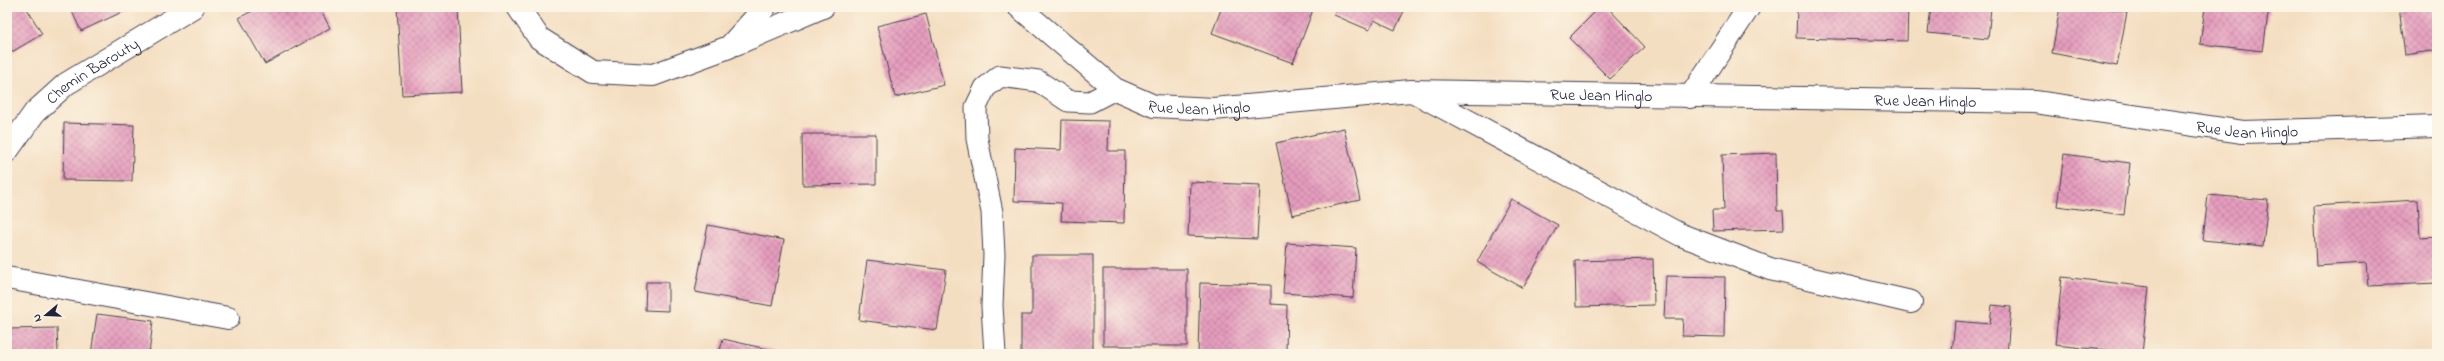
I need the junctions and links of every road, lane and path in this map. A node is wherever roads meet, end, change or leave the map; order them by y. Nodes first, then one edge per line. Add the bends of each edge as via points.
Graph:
1 (193, 7) edge
2 (518, 7) edge
3 (765, 7) edge
4 (823, 7) edge
5 (1019, 7) edge
6 (1749, 7) edge
7 (729, 47) junction
8 (1114, 89) junction
9 (1411, 91) junction
10 (1690, 97) junction
11 (2437, 126) edge
12 (7, 151) edge
13 (7, 278) edge
14 (1911, 302) dead end
15 (228, 318) dead end
16 (995, 354) edge

1 - 12 street, Chemin Barouty via 66,84 35,112
2 - 7 street via 539,38 593,72 653,74
3 - 7 street
4 - 7 street
5 - 8 street, Rue Jean Hinglo
6 - 10 street
8 - 9 street, Rue Jean Hinglo via 1154,106 1213,109
8 - 16 lane via 1090,102 1068,101 1038,81 1000,76 985,88 976,107 977,139 992,212
9 - 10 street, Rue Jean Hinglo
9 - 14 street via 1681,235 1770,269
10 - 11 street, Rue Jean Hinglo via 2035,102 2243,132
13 - 15 street

